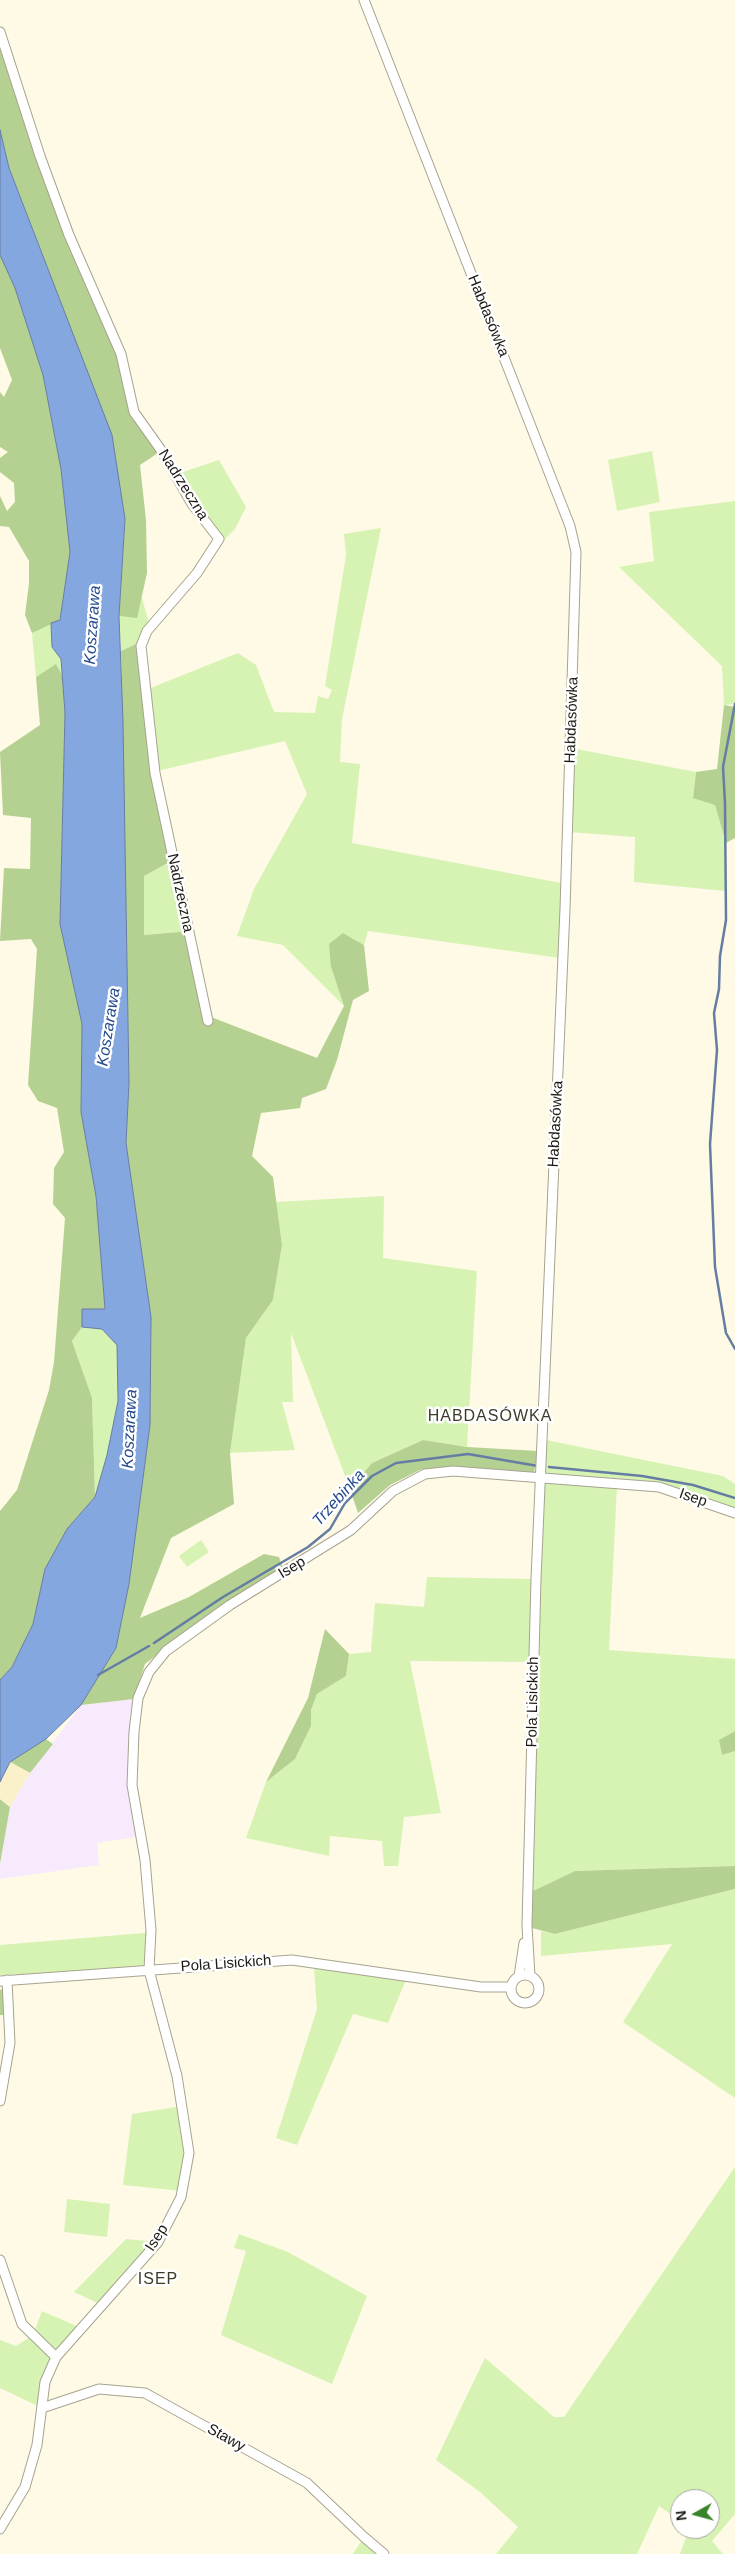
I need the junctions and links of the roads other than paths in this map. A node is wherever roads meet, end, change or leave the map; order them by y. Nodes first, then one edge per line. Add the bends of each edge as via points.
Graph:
1 (364, 0) edge
2 (0, 32) edge
3 (208, 1021) dead end
4 (542, 1478) junction
5 (735, 1513) edge
6 (527, 1926) junction
7 (149, 1970) junction
8 (519, 1976) junction
9 (530, 1976) junction
10 (4, 1980) edge
11 (511, 1987) junction
12 (0, 2102) edge
13 (0, 2260) edge
14 (56, 2357) junction
15 (42, 2408) junction
16 (0, 2528) edge
17 (384, 2554) edge

1 - 4 street, Habdasówka via 570,526 576,552 566,909 540,1460
2 - 3 street, Nadrzeczna via 40,156 70,235 122,354 134,412 161,450 192,504 220,539 197,573 147,631 141,646 155,773
4 - 5 street, Isep via 659,1487
4 - 6 street, Pola Lisickich via 536,1579
4 - 7 street, Isep via 454,1471 425,1474 393,1491 345,1535 230,1605 166,1651 149,1672 138,1698 132,1785 145,1860 151,1930
6 - 8 street, Pola Lisickich
6 - 9 street, Pola Lisickich
7 - 10 street
7 - 11 street, Pola Lisickich via 292,1960 481,1987
7 - 14 street, Isep via 177,2076 189,2152 181,2198 158,2242
8 - 9 street
8 - 11 street
9 - 11 street via 538,1981 540,1990 533,2002 524,2004 515,2000
10 - 12 street via 10,2044
13 - 14 street via 22,2324
14 - 15 street, Isep via 46,2382
15 - 16 street, Isep via 37,2445 25,2487
15 - 17 street, Stawy via 98,2389 145,2393 307,2483

